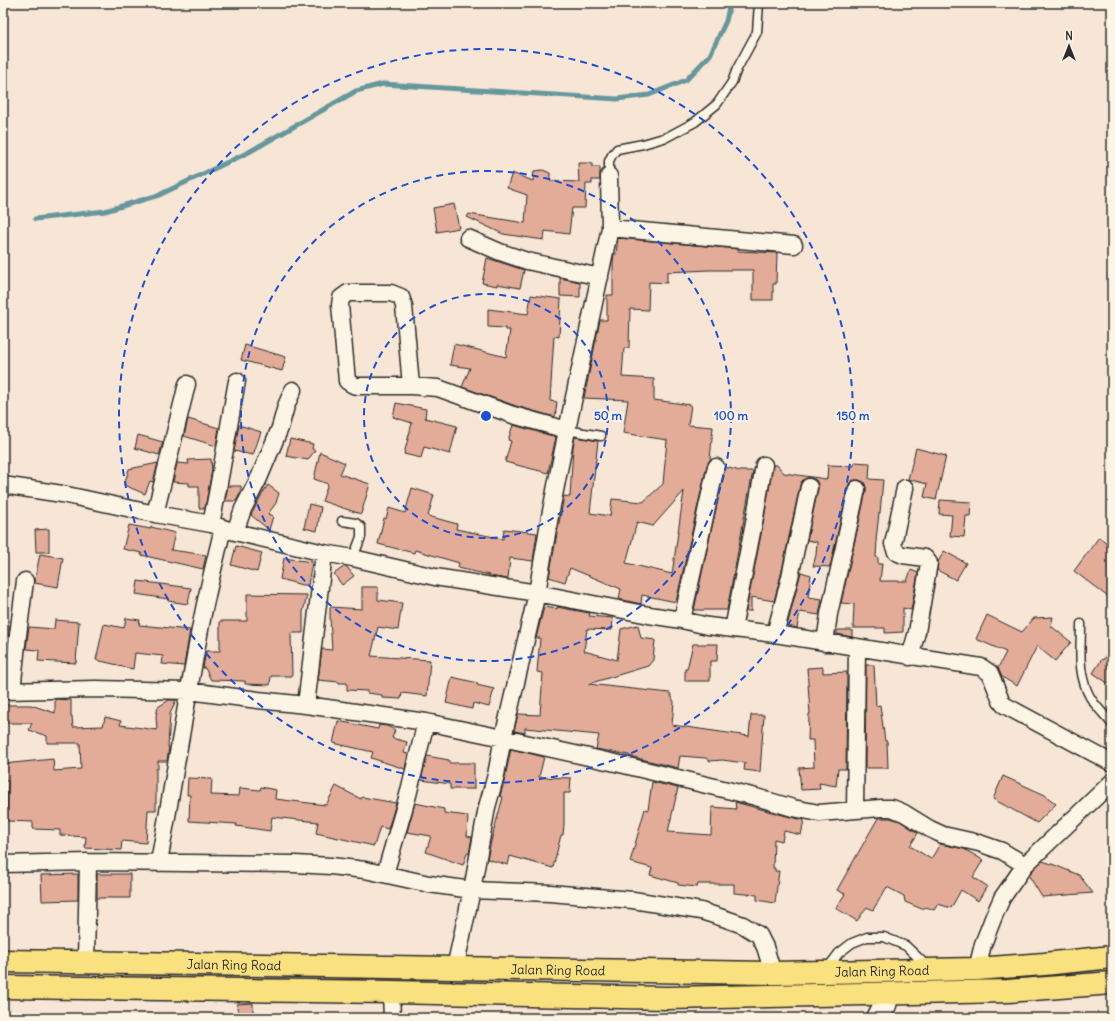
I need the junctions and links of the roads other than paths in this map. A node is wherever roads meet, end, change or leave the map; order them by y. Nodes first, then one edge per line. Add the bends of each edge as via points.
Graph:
1 (759, 3) edge
2 (609, 176) joint
3 (610, 228) junction
4 (468, 238) dead end
5 (794, 245) dead end
6 (600, 277) junction
7 (237, 381) dead end
8 (187, 384) dead end
9 (412, 386) junction
10 (293, 390) dead end
11 (567, 430) junction
12 (601, 436) dead end
13 (764, 465) dead end
14 (716, 467) dead end
15 (3, 485) edge
16 (809, 487) dead end
17 (905, 488) dead end
18 (857, 489) dead end
19 (155, 514) junction
20 (342, 521) dead end
21 (223, 528) junction
22 (324, 553) junction
23 (353, 558) junction
24 (25, 580) dead end
25 (537, 593) junction
26 (682, 620) junction
27 (1081, 624) dead end
28 (733, 629) junction
29 (775, 634) junction
30 (825, 642) junction
31 (857, 648) junction
32 (910, 657) junction
33 (8, 691) edge
34 (188, 691) junction
35 (306, 705) junction
36 (426, 722) junction
37 (1112, 724) edge
38 (502, 738) junction
39 (1112, 763) edge
40 (1112, 782) edge
41 (856, 810) junction
42 (88, 862) junction
43 (159, 862) junction
44 (3, 864) edge
45 (1025, 865) junction
46 (385, 874) junction
47 (472, 890) junction
48 (1112, 957) edge
49 (458, 958) junction
50 (3, 961) edge
51 (86, 962) junction
52 (977, 969) junction
53 (931, 970) junction
54 (824, 972) junction
55 (773, 973) junction
56 (1112, 982) edge
57 (3, 987) edge
58 (391, 992) junction
59 (888, 994) junction
60 (392, 1018) edge
61 (878, 1018) edge

1 - 2 lane via 757,32 732,82 717,104 695,122 667,137 617,149 609,161
2 - 3 street
3 - 5 street
3 - 6 street
4 - 6 street via 527,261
6 - 11 street
7 - 21 street via 217,494
8 - 19 street
9 - 9 street via 401,297 391,293 348,293 342,298 340,305 347,381 354,386
9 - 11 street via 438,388 513,415
10 - 21 street via 259,478 243,509
11 - 12 lane
11 - 25 street
13 - 28 street
14 - 26 street
15 - 19 street via 62,494
16 - 29 street
17 - 32 street via 893,544 896,552 926,558 929,564
18 - 30 street
19 - 21 street
20 - 23 lane via 356,523 361,527 361,537
21 - 22 street
21 - 34 street
22 - 23 street
22 - 35 street
23 - 25 street via 435,577
24 - 33 street
25 - 26 street
25 - 38 street
26 - 28 street
27 - 37 lane via 1080,668 1084,683 1091,699
28 - 29 street
29 - 30 street
30 - 31 street
31 - 32 street
31 - 41 street
32 - 39 street via 985,670 990,673 1004,705
33 - 34 street
34 - 35 street
34 - 43 street
35 - 36 street
36 - 38 street
36 - 46 street
38 - 41 street via 628,766 792,808 819,813
38 - 47 street
40 - 45 street
41 - 45 street via 892,808 943,835 1002,850
42 - 43 street
42 - 44 street
42 - 51 street
43 - 46 street via 295,864
45 - 52 street via 1002,898 983,944
46 - 47 street
47 - 49 street
47 - 55 street via 633,900 701,912 743,925 759,935
48 - 52 highway, Jalan Ring Road
49 - 51 highway, Jalan Ring Road
49 - 55 highway, Jalan Ring Road
50 - 51 highway, Jalan Ring Road
52 - 53 highway, Jalan Ring Road
53 - 54 highway, Jalan Ring Road
53 - 54 lane via 906,946 884,938 867,937 852,943 839,953
54 - 55 highway, Jalan Ring Road
56 - 59 highway, Jalan Ring Road via 1008,991
57 - 58 highway, Jalan Ring Road
58 - 59 highway, Jalan Ring Road via 667,998
58 - 60 street
59 - 61 street

